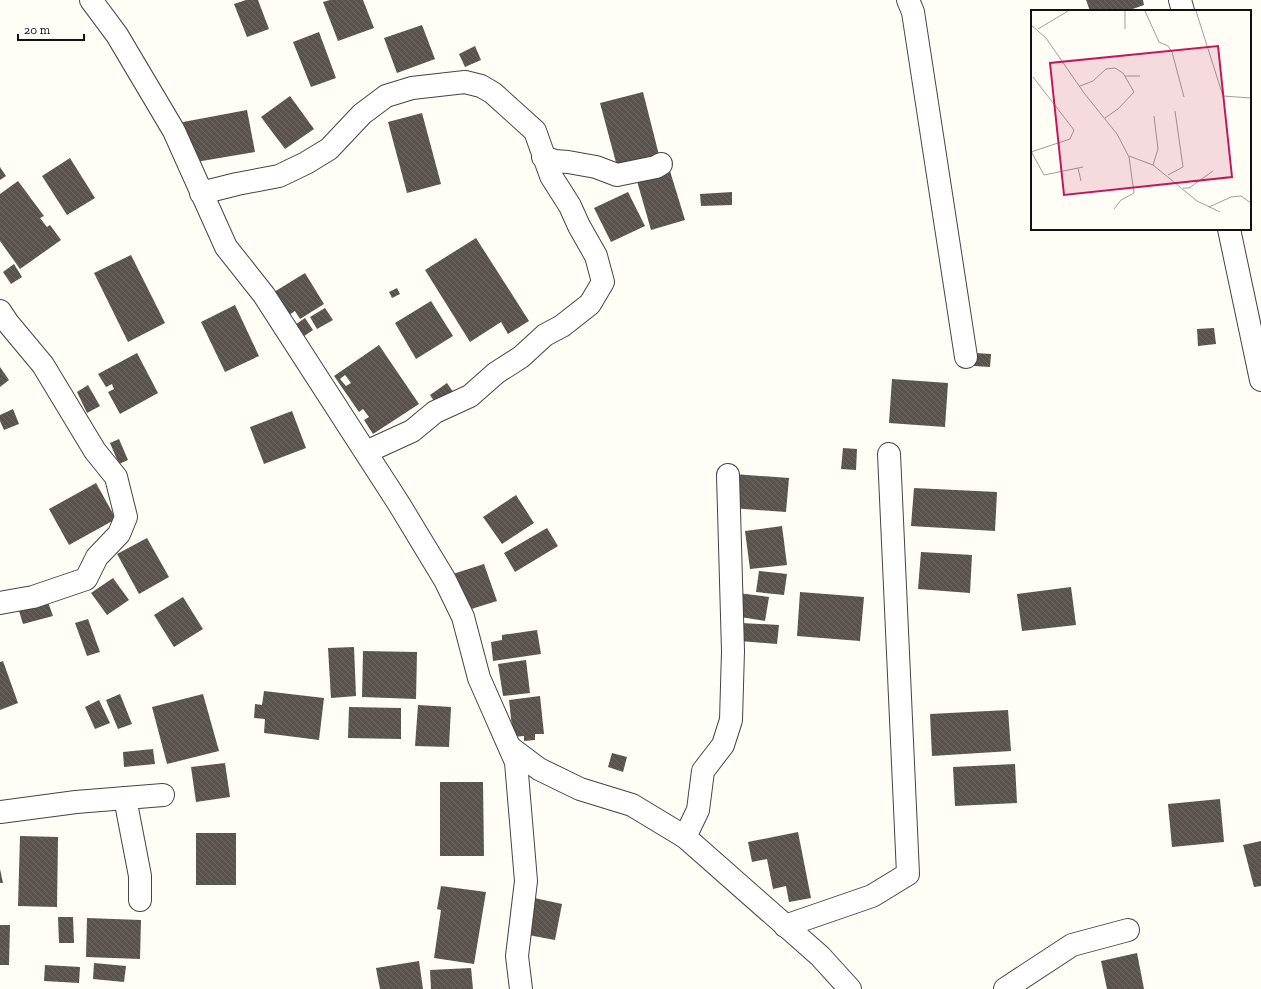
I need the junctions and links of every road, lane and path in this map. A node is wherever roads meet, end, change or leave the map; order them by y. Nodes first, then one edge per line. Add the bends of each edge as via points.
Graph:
1 (91, 0) edge
2 (908, 0) edge
3 (1180, 0) edge
4 (1183, 10) edge
5 (543, 156) junction
6 (661, 164) dead end
7 (201, 193) junction
8 (1229, 230) edge
9 (0, 311) edge
10 (966, 358) dead end
11 (1261, 380) edge
12 (366, 452) junction
13 (889, 454) dead end
14 (728, 475) dead end
15 (0, 603) edge
16 (510, 748) junction
17 (163, 795) dead end
18 (125, 798) junction
19 (0, 812) edge
20 (685, 837) junction
21 (140, 900) dead end
22 (785, 926) junction
23 (1128, 930) dead end
24 (521, 989) edge
25 (850, 989) edge
26 (1005, 989) edge

1 - 7 street via 116,35 174,131
2 - 10 street via 913,12
3 - 4 street
5 - 6 street via 617,175
5 - 7 street via 535,131 521,116 493,93 481,86 465,82 412,88 386,96 362,114 329,149 306,163 279,176
5 - 12 street via 551,176 596,256 603,282 590,304 562,326 545,335 470,396 435,412 412,431
7 - 12 street via 213,214 226,248 264,295
8 - 11 street
9 - 15 street via 43,365 95,451 116,477 126,517 119,534 97,557 86,579 33,598
12 - 16 street via 445,580 462,618 479,678
13 - 22 street via 908,874 872,896
14 - 20 street via 733,651 731,720 723,745 703,771 698,810
16 - 20 street via 538,769 580,789 632,805
16 - 24 street via 516,762 526,881 518,956
17 - 18 street
18 - 19 street
18 - 21 street via 140,876
20 - 22 street
22 - 25 street via 820,956
23 - 26 street via 1072,946

